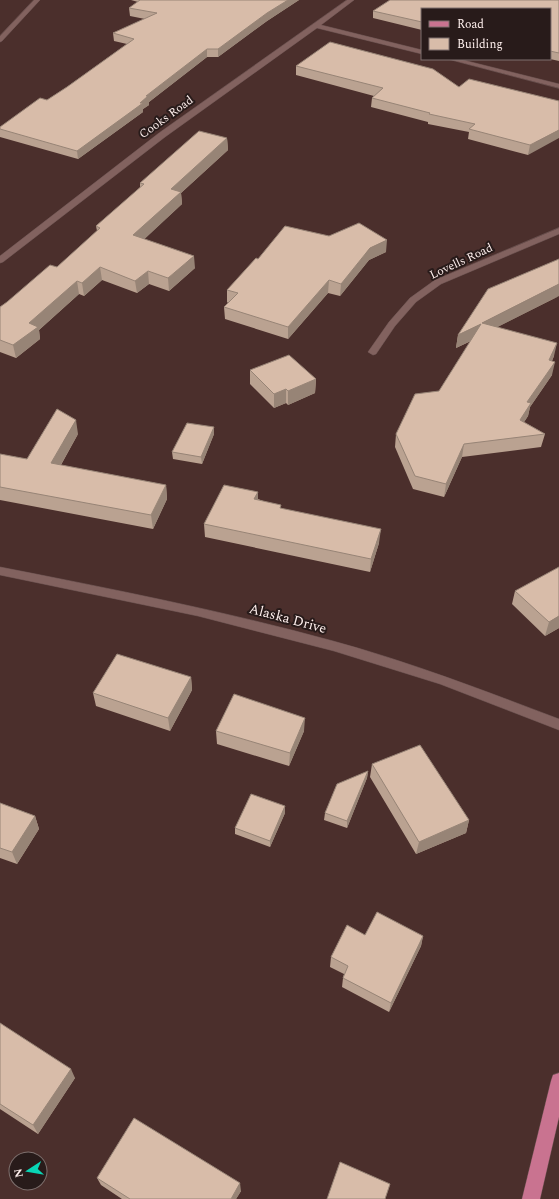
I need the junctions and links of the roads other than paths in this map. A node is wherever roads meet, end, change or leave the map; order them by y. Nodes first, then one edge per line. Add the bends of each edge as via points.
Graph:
1 (37, 0) edge
2 (351, 0) edge
3 (314, 25) junction
4 (0, 40) edge
5 (421, 52) edge
6 (455, 60) edge
7 (559, 86) edge
8 (559, 231) edge
9 (0, 260) edge
10 (373, 352) dead end
11 (0, 571) edge
12 (559, 725) edge
13 (559, 1081) edge
14 (531, 1199) edge

1 - 4 street
2 - 3 street, Cooks Road
3 - 5 street
3 - 9 street, Cooks Road via 162,135
6 - 7 street
8 - 10 street, Lovells Road via 438,282 413,300 392,324
11 - 12 street, Alaska Drive via 198,610 334,646 443,680
13 - 14 main road

